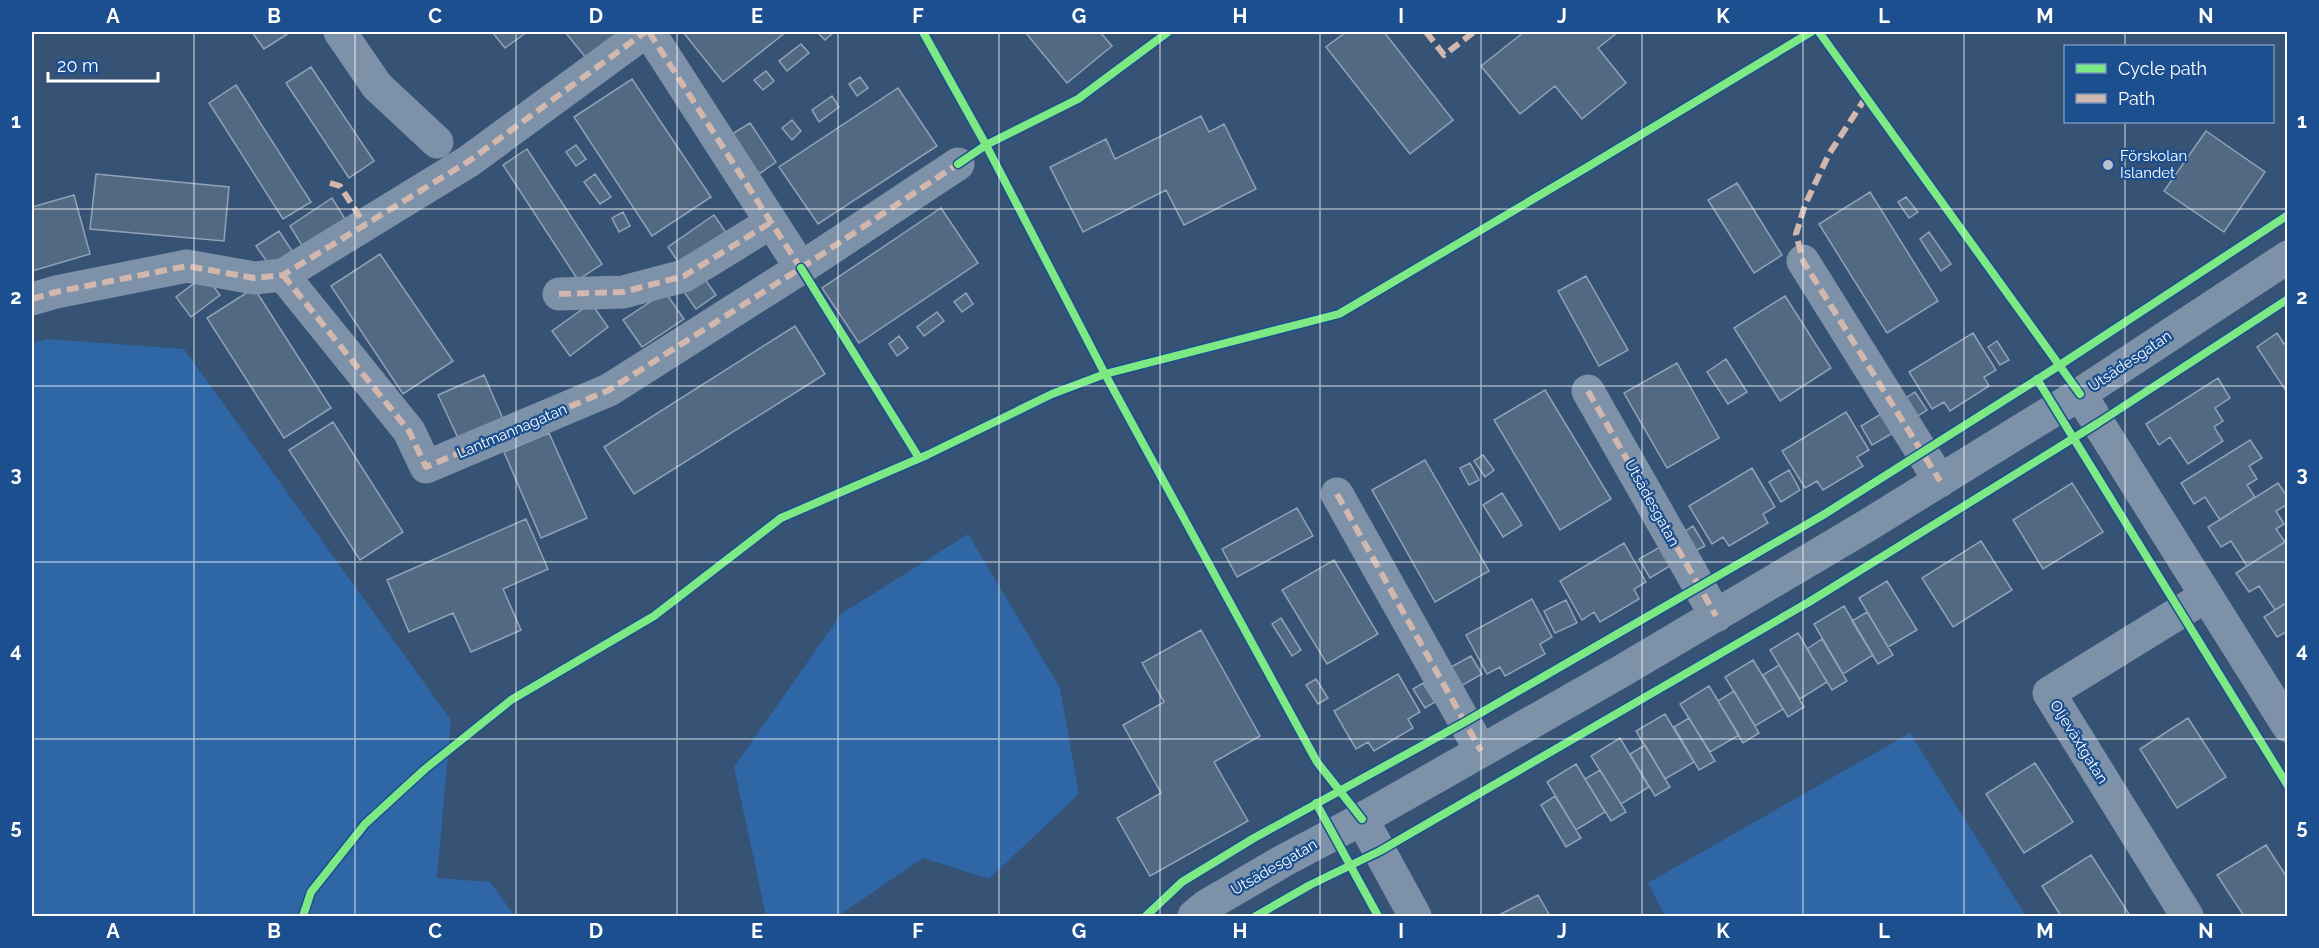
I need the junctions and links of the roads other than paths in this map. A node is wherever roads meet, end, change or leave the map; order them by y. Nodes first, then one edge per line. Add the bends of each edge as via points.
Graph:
1 (340, 32) edge
2 (647, 32) edge
3 (437, 142) dead end
4 (958, 164) dead end
5 (770, 223) junction
6 (2288, 257) edge
7 (1803, 261) dead end
8 (801, 268) junction
9 (284, 275) junction
10 (559, 294) dead end
11 (32, 299) edge
12 (1588, 391) dead end
13 (2080, 394) junction
14 (1940, 481) junction
15 (1337, 494) dead end
16 (2206, 596) junction
17 (1716, 615) junction
18 (2288, 726) edge
19 (1481, 751) junction
20 (1362, 819) junction
21 (1194, 916) edge
22 (1415, 916) edge
23 (2187, 916) edge

1 - 3 street via 377,86
2 - 5 street
2 - 9 street via 469,161
4 - 8 street, Lantmannagatan
5 - 8 street
5 - 10 street via 684,276 623,292
6 - 13 street, Utsädesgatan
7 - 14 street
8 - 9 street, Lantmannagatan via 609,390 426,467 409,431
9 - 11 street via 254,278 187,266
12 - 17 street, Utsädesgatan
13 - 14 street, Utsädesgatan
13 - 16 street
14 - 17 street, Utsädesgatan
15 - 19 street
16 - 18 street
16 - 23 street, Oljeväxtgatan via 2049,693
17 - 19 street, Utsädesgatan
19 - 20 street, Utsädesgatan
20 - 21 street, Utsädesgatan via 1283,861
20 - 22 street

